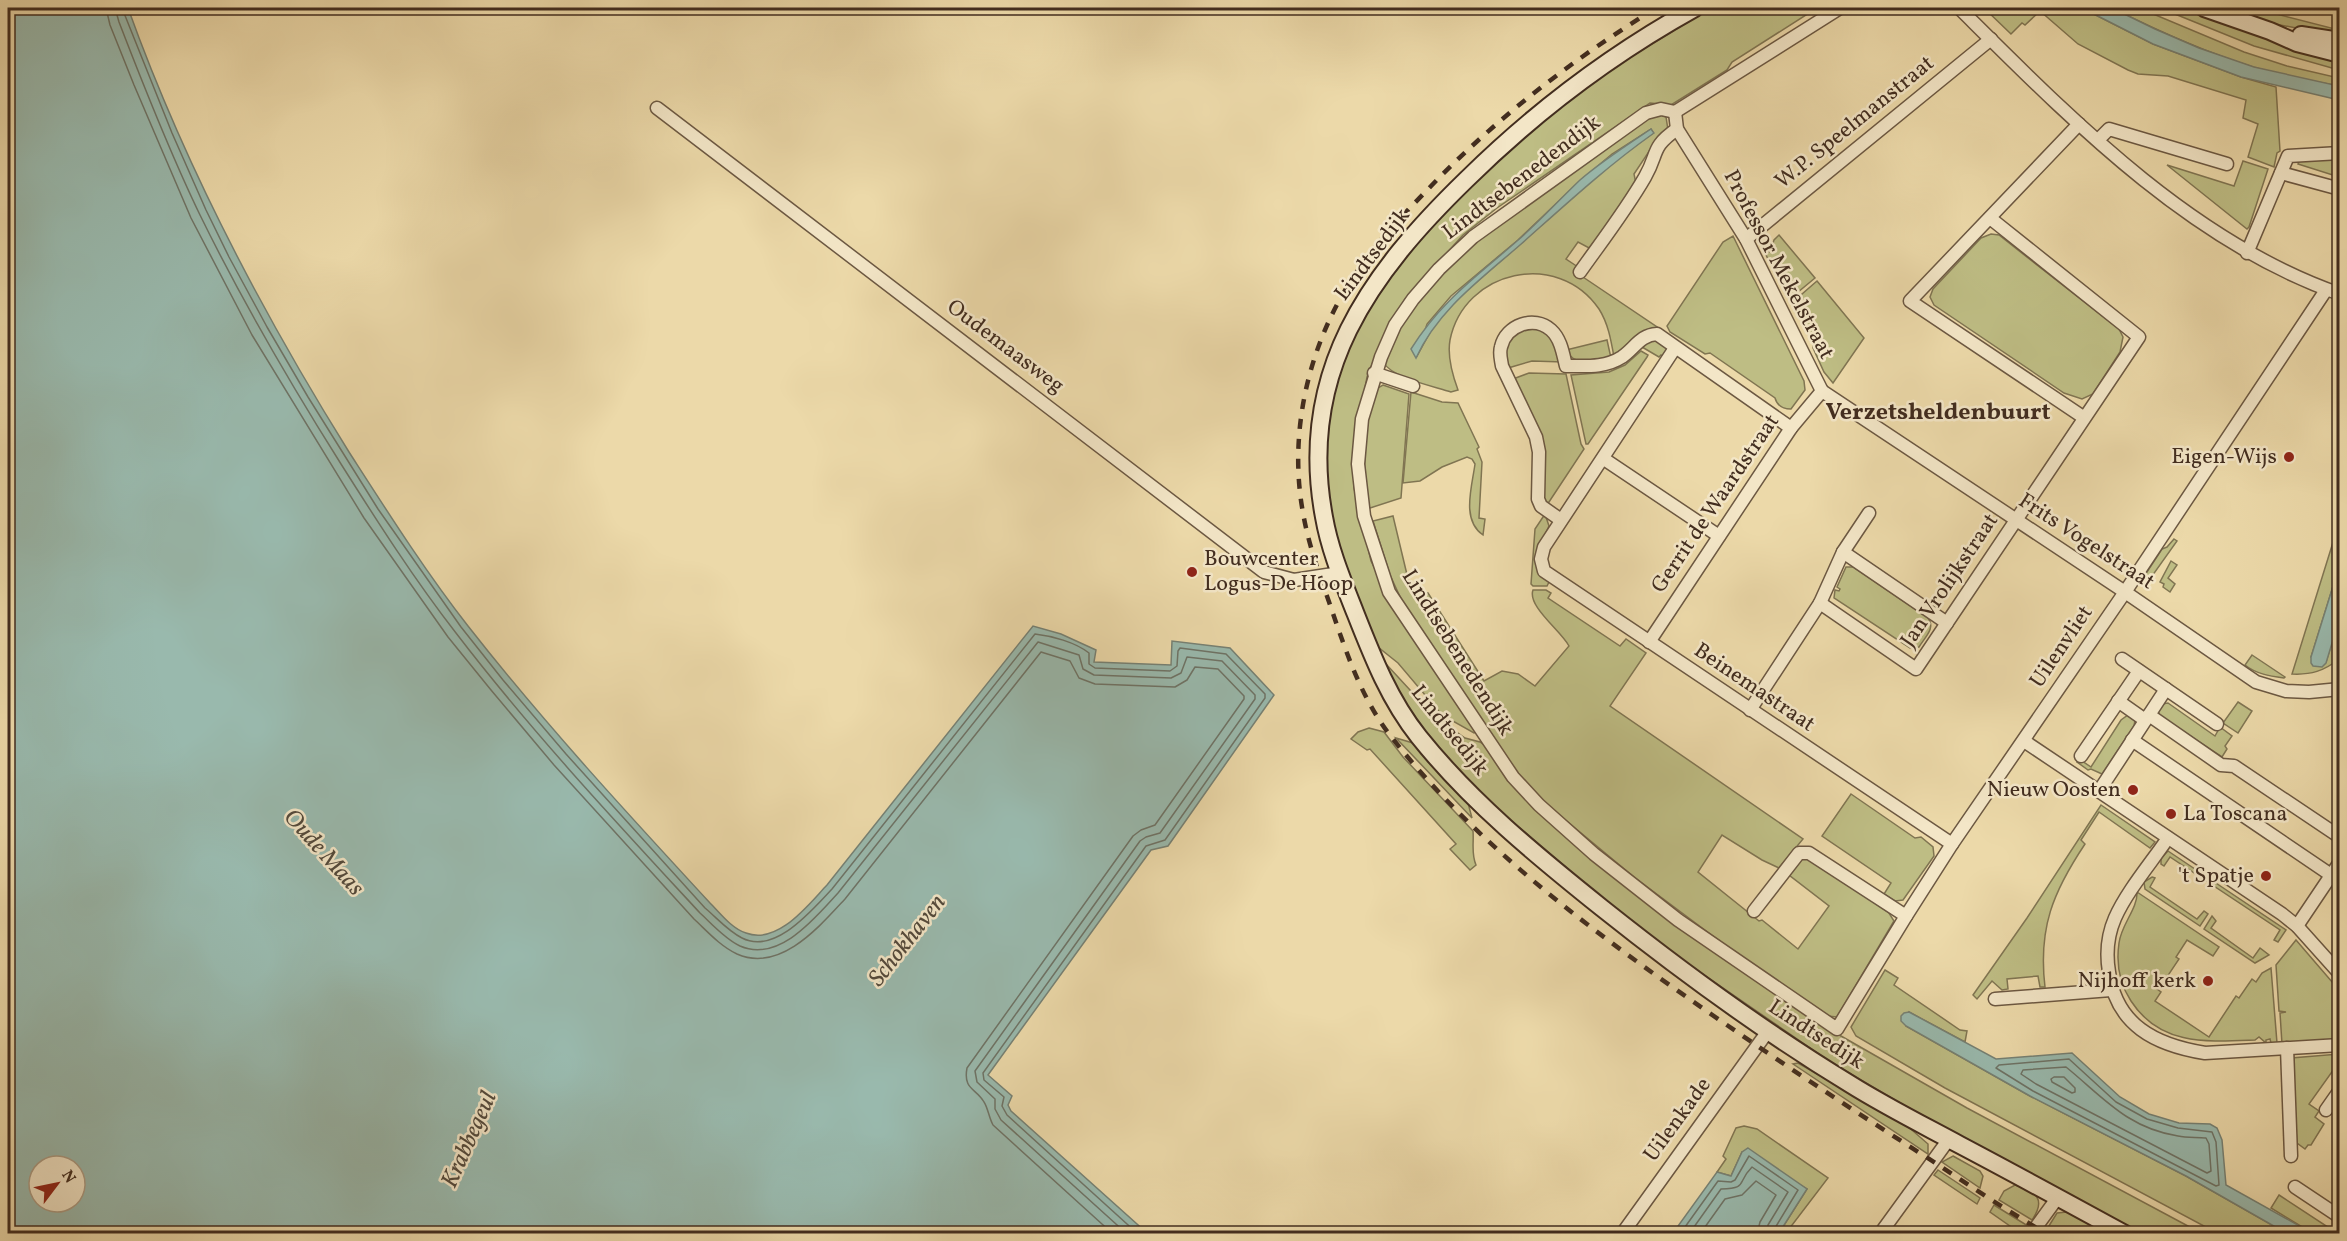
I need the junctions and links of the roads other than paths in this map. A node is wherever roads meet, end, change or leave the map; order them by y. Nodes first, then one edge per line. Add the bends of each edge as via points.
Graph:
1 (1695, 8) edge
2 (1840, 8) edge
3 (1959, 8) edge
4 (2204, 8) edge
5 (2270, 31) junction
6 (1990, 39) junction
7 (2340, 41) edge
8 (2340, 54) edge
9 (657, 108) dead end
10 (1675, 112) junction
11 (2079, 124) junction
12 (1677, 129) junction
13 (2098, 140) junction
14 (2340, 153) edge
15 (2227, 164) dead end
16 (2281, 173) junction
17 (2340, 189) edge
18 (1990, 218) junction
19 (1746, 239) junction
20 (2247, 253) junction
21 (1580, 272) dead end
22 (2326, 290) junction
23 (2340, 294) edge
24 (1676, 348) junction
25 (1374, 373) junction
26 (1413, 386) dead end
27 (1822, 392) junction
28 (2083, 417) junction
29 (1791, 428) junction
30 (1604, 459) junction
31 (1869, 513) dead end
32 (1562, 520) junction
33 (2016, 520) junction
34 (1719, 536) junction
35 (1843, 552) junction
36 (1340, 573) junction
37 (2125, 591) junction
38 (1820, 603) junction
39 (1947, 623) junction
40 (1649, 642) junction
41 (2122, 659) dead end
42 (2139, 671) junction
43 (2166, 689) junction
44 (2340, 689) edge
45 (2118, 701) junction
46 (1750, 710) junction
47 (2147, 718) junction
48 (2217, 724) dead end
49 (2132, 740) junction
50 (2024, 741) junction
51 (2081, 756) dead end
52 (2099, 791) junction
53 (2340, 837) edge
54 (2168, 838) junction
55 (1952, 844) junction
56 (2340, 862) edge
57 (2331, 875) junction
58 (1754, 911) dead end
59 (1906, 916) junction
60 (2297, 926) junction
61 (2339, 973) edge
62 (2111, 990) junction
63 (1995, 999) dead end
64 (1837, 1029) joint
65 (1768, 1031) junction
66 (2340, 1045) edge
67 (2287, 1048) junction
68 (2340, 1090) edge
69 (2326, 1110) dead end
70 (1949, 1139) junction
71 (2290, 1156) dead end
72 (2295, 1187) dead end
73 (2058, 1197) junction
74 (2340, 1217) edge
75 (1622, 1233) edge
76 (1880, 1233) edge
77 (2031, 1233) edge
78 (2125, 1233) edge

1 - 36 main road, Lindtsedijk via 1609,61 1513,135 1434,212 1367,294 1333,369 1320,437 1323,508
2 - 10 street
3 - 6 street
4 - 5 main road
5 - 7 main road
5 - 8 main road
6 - 11 street
6 - 19 street, W.P. Speelmanstraat
9 - 36 street, Oudemaasweg via 1264,572 1294,580
10 - 12 street, Professor Mekelstraat
10 - 25 street, Lindtsebenedendijk via 1661,109 1646,113 1473,237 1438,268 1413,299 1395,325
11 - 13 street
11 - 18 street
12 - 19 street, Professor Mekelstraat
12 - 21 street via 1656,148 1647,175
13 - 15 street via 2109,129
13 - 20 street via 2181,210
14 - 16 street via 2288,156
16 - 17 street
16 - 20 street
18 - 28 street, Jan Vrolijkstraat via 2139,337
18 - 28 street via 1910,300
19 - 27 street, Professor Mekelstraat
20 - 22 street
22 - 23 street
22 - 37 street, Uilenvliet
24 - 29 street
24 - 30 street
24 - 32 street via 1664,337 1650,334 1610,363 1566,366 1556,337 1544,326 1517,326 1503,340 1502,366 1536,437 1538,499 1541,506
25 - 26 street
25 - 64 street, Lindtsebenedendijk via 1362,419 1358,464 1364,516 1376,555 1389,592 1513,777 1594,854 1678,920
27 - 29 street, Gerrit de Waardstraat
27 - 33 street, Frits Vogelstraat
28 - 33 street, Jan Vrolijkstraat
29 - 34 street, Gerrit de Waardstraat
30 - 32 street
30 - 34 street
31 - 35 street
32 - 40 street, Beinemastraat via 1544,547 1544,571
33 - 37 street, Frits Vogelstraat
33 - 39 street, Jan Vrolijkstraat
34 - 40 street, Gerrit de Waardstraat
35 - 38 street
35 - 39 street
36 - 65 main road, Lindtsedijk via 1387,690 1444,766 1564,878
37 - 44 street, Frits Vogelstraat via 2256,682 2286,691
37 - 50 street, Uilenvliet
38 - 39 street, Jan Vrolijkstraat via 1916,669
38 - 46 street
40 - 46 street, Beinemastraat
41 - 42 street
42 - 43 street
42 - 45 street
43 - 47 street
43 - 48 street
45 - 47 street
45 - 51 street
46 - 55 street, Beinemastraat
47 - 49 street
47 - 53 street via 2221,765 2234,766
49 - 52 street
49 - 57 street
50 - 52 street
50 - 55 street, Uilenvliet
52 - 54 street
54 - 60 street
54 - 62 street via 2113,924 2107,959
55 - 59 street, Uilenvliet
56 - 57 street
57 - 60 street
58 - 59 street via 1800,853 1809,853
59 - 64 street, Uilenvliet
60 - 61 street
62 - 63 street
62 - 67 street via 2138,1028 2170,1046 2205,1053
65 - 70 main road, Lindtsedijk via 1854,1087
65 - 75 street, Uilenkade
66 - 67 street
67 - 71 street
68 - 69 street
70 - 73 main road, Lindtsedijk
70 - 76 street
72 - 74 street
73 - 77 street
73 - 78 main road, Lindtsedijk

